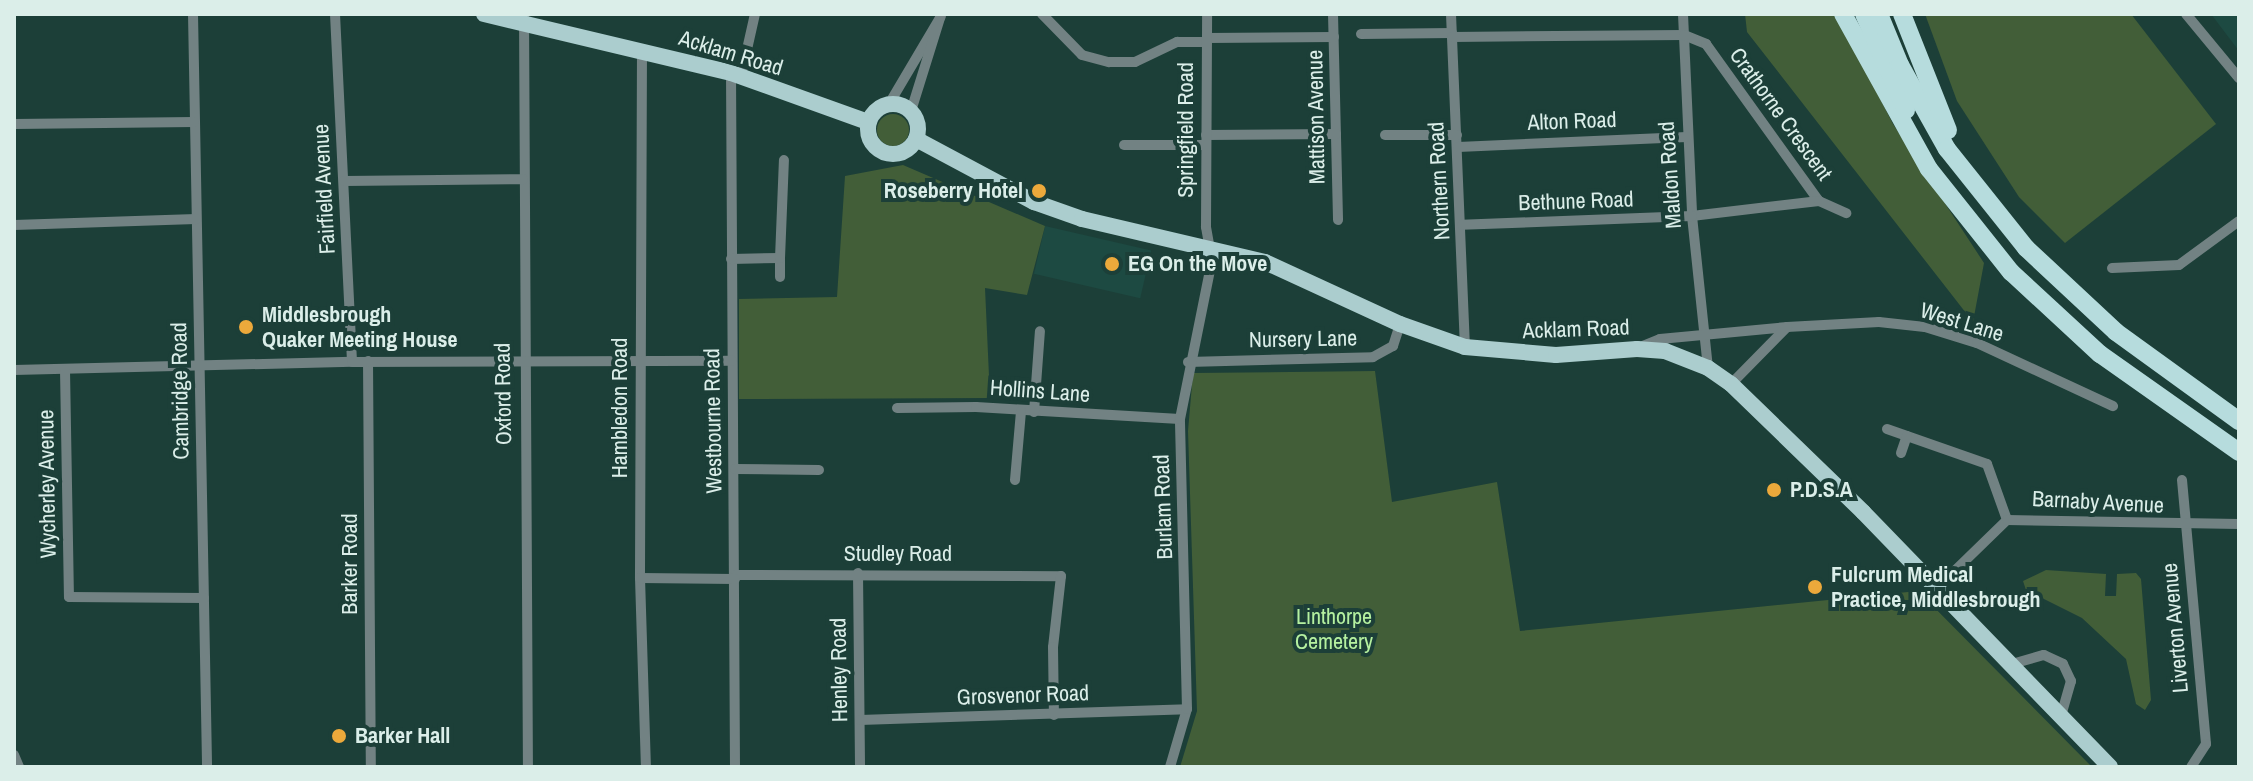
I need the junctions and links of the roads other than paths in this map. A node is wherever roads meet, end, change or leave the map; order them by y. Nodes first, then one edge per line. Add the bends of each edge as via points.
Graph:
1 (193, 14) edge
2 (335, 14) edge
3 (484, 14) edge
4 (755, 14) edge
5 (1042, 14) edge
6 (1207, 14) edge
7 (1333, 14) edge
8 (1451, 14) edge
9 (1683, 14) edge
10 (1843, 14) edge
11 (1864, 14) edge
12 (1879, 14) edge
13 (1902, 14) edge
14 (2186, 14) edge
15 (940, 15) edge
16 (524, 17) edge
17 (1361, 34) dead end
18 (1452, 35) junction
19 (1684, 35) junction
20 (1334, 37) junction
21 (1207, 40) junction
22 (642, 49) junction
23 (736, 75) junction
24 (2239, 78) edge
25 (889, 104) junction
26 (911, 111) junction
27 (194, 122) junction
28 (868, 122) junction
29 (14, 124) edge
30 (1336, 134) junction
31 (1385, 135) dead end
32 (1687, 137) junction
33 (916, 139) junction
34 (1206, 140) junction
35 (1458, 141) junction
36 (1124, 145) dead end
37 (784, 160) dead end
38 (523, 179) junction
39 (1970, 180) junction
40 (344, 181) junction
41 (1819, 201) junction
42 (1963, 211) junction
43 (1846, 213) dead end
44 (1692, 216) junction
45 (196, 219) junction
46 (1338, 220) dead end
47 (2239, 221) edge
48 (14, 225) edge
49 (1462, 225) junction
50 (1209, 247) junction
51 (780, 258) junction
52 (731, 259) junction
53 (2112, 268) dead end
54 (780, 277) dead end
55 (1400, 324) junction
56 (1787, 327) junction
57 (1040, 331) dead end
58 (1706, 333) junction
59 (1465, 347) junction
60 (1637, 349) junction
61 (368, 361) junction
62 (732, 361) junction
63 (352, 362) junction
64 (522, 362) junction
65 (640, 362) junction
66 (1188, 362) junction
67 (199, 366) junction
68 (1708, 368) junction
69 (14, 370) edge
70 (65, 370) junction
71 (1731, 384) junction
72 (2113, 406) dead end
73 (897, 408) dead end
74 (1021, 411) junction
75 (1034, 412) junction
76 (1180, 419) junction
77 (2239, 421) edge
78 (1887, 429) dead end
79 (1907, 436) junction
80 (2239, 452) edge
81 (1901, 453) dead end
82 (735, 469) junction
83 (819, 470) dead end
84 (1015, 480) dead end
85 (2182, 480) dead end
86 (2007, 520) junction
87 (2239, 524) edge
88 (2186, 526) junction
89 (858, 573) junction
90 (735, 577) junction
91 (640, 578) junction
92 (1936, 589) junction
93 (204, 598) junction
94 (2012, 664) junction
95 (1187, 709) junction
96 (1054, 715) junction
97 (2061, 716) junction
98 (860, 720) junction
99 (14, 755) edge
100 (19, 767) edge
101 (207, 767) edge
102 (371, 767) edge
103 (528, 767) edge
104 (646, 767) edge
105 (735, 767) edge
106 (860, 767) edge
107 (1170, 767) edge
108 (2110, 767) edge
109 (2191, 767) edge

1 - 27 street, Cambridge Road
2 - 40 street, Fairfield Avenue
3 - 16 main road, Acklam Road
4 - 23 street, Westbourne Road
5 - 21 street via 1082,55 1095,59 1135,62 1177,42
6 - 21 street, Springfield Road
7 - 20 street, Mattison Avenue
8 - 18 street, Northern Road
9 - 19 street, Maldon Road
10 - 42 highway via 1887,101 1929,169
11 - 42 highway via 1897,94
12 - 39 highway via 1922,106
13 - 39 highway
14 - 24 street
15 - 25 street
15 - 26 street
16 - 22 main road, Acklam Road
16 - 38 street, Oxford Road
17 - 18 street
18 - 19 street
18 - 35 street, Northern Road
19 - 32 street, Maldon Road
19 - 41 street, Crathorne Crescent via 1706,44
20 - 21 street
20 - 30 street, Mattison Avenue
21 - 34 street, Springfield Road
22 - 23 main road, Acklam Road
22 - 65 street, Hambledon Road
23 - 28 main road, Acklam Road
23 - 52 street, Westbourne Road
25 - 26 main road
25 - 28 main road
26 - 33 main road via 918,124
27 - 29 street
27 - 45 street, Cambridge Road
28 - 33 main road via 874,146 888,154 905,151
30 - 34 street
30 - 46 street, Mattison Avenue
31 - 35 street, Alton Road
32 - 35 street, Alton Road
32 - 44 street, Maldon Road
33 - 50 main road, Acklam Road via 1010,190 1074,217
34 - 36 street
34 - 50 street, Springfield Road
35 - 49 street, Northern Road
37 - 51 street
38 - 40 street
38 - 64 street, Oxford Road
39 - 77 highway via 2026,248 2082,304
40 - 63 street, Fairfield Avenue
41 - 43 street
41 - 44 street, Crathorne Crescent
42 - 80 highway via 2011,272 2062,322 2169,406
44 - 49 street, Bethune Road
44 - 58 street, Maldon Road
45 - 48 street
45 - 67 street, Cambridge Road
47 - 53 street via 2179,265
49 - 59 street, Northern Road
50 - 55 main road, Acklam Road via 1289,271
50 - 66 street, Burlam Road via 1212,261
51 - 52 street
51 - 54 street
52 - 62 street, Westbourne Road
55 - 59 main road, Acklam Road
55 - 66 street, Nursery Lane via 1393,346 1373,357
56 - 58 street, West Lane
56 - 71 street
56 - 72 street, West Lane via 1879,322 1925,327 1977,343
57 - 75 street
58 - 60 street, West Lane via 1660,339
58 - 68 street, Maldon Road
59 - 60 main road, Acklam Road via 1556,355
60 - 68 main road, Acklam Road via 1665,351
61 - 63 street
61 - 64 street
61 - 102 street, Barker Road
62 - 65 street
62 - 82 street, Westbourne Road
63 - 67 street
64 - 65 street
64 - 103 street, Oxford Road
65 - 91 street, Hambledon Road
66 - 76 street, Burlam Road
67 - 70 street
67 - 93 street, Cambridge Road
68 - 71 main road, Acklam Road
69 - 70 street
70 - 93 street, Wycherley Avenue via 69,597
71 - 92 main road, Acklam Road
73 - 74 street, Hollins Lane
74 - 75 street, Hollins Lane
74 - 84 street
75 - 76 street, Hollins Lane
76 - 95 street, Burlam Road
78 - 79 street
79 - 81 street
79 - 86 street via 1987,464
82 - 83 street
82 - 90 street, Westbourne Road
85 - 88 street, Liverton Avenue
86 - 88 street, Barnaby Avenue
86 - 92 street, Barnaby Avenue
87 - 88 street, Barnaby Avenue
88 - 109 street, Liverton Avenue via 2206,744
89 - 90 street, Studley Road
89 - 96 street, Studley Road via 1061,576 1053,647
89 - 98 street, Henley Road
90 - 91 street, Studley Road
90 - 105 street, Westbourne Road
91 - 104 street, Hambledon Road
92 - 94 main road, Acklam Road
93 - 101 street, Cambridge Road
94 - 97 main road, Acklam Road
94 - 97 street via 2044,655 2063,664 2071,681
95 - 96 street, Grosvenor Road
95 - 107 street, Burlam Road
96 - 98 street, Grosvenor Road
97 - 108 main road, Acklam Road
98 - 106 street, Henley Road
99 - 100 street

